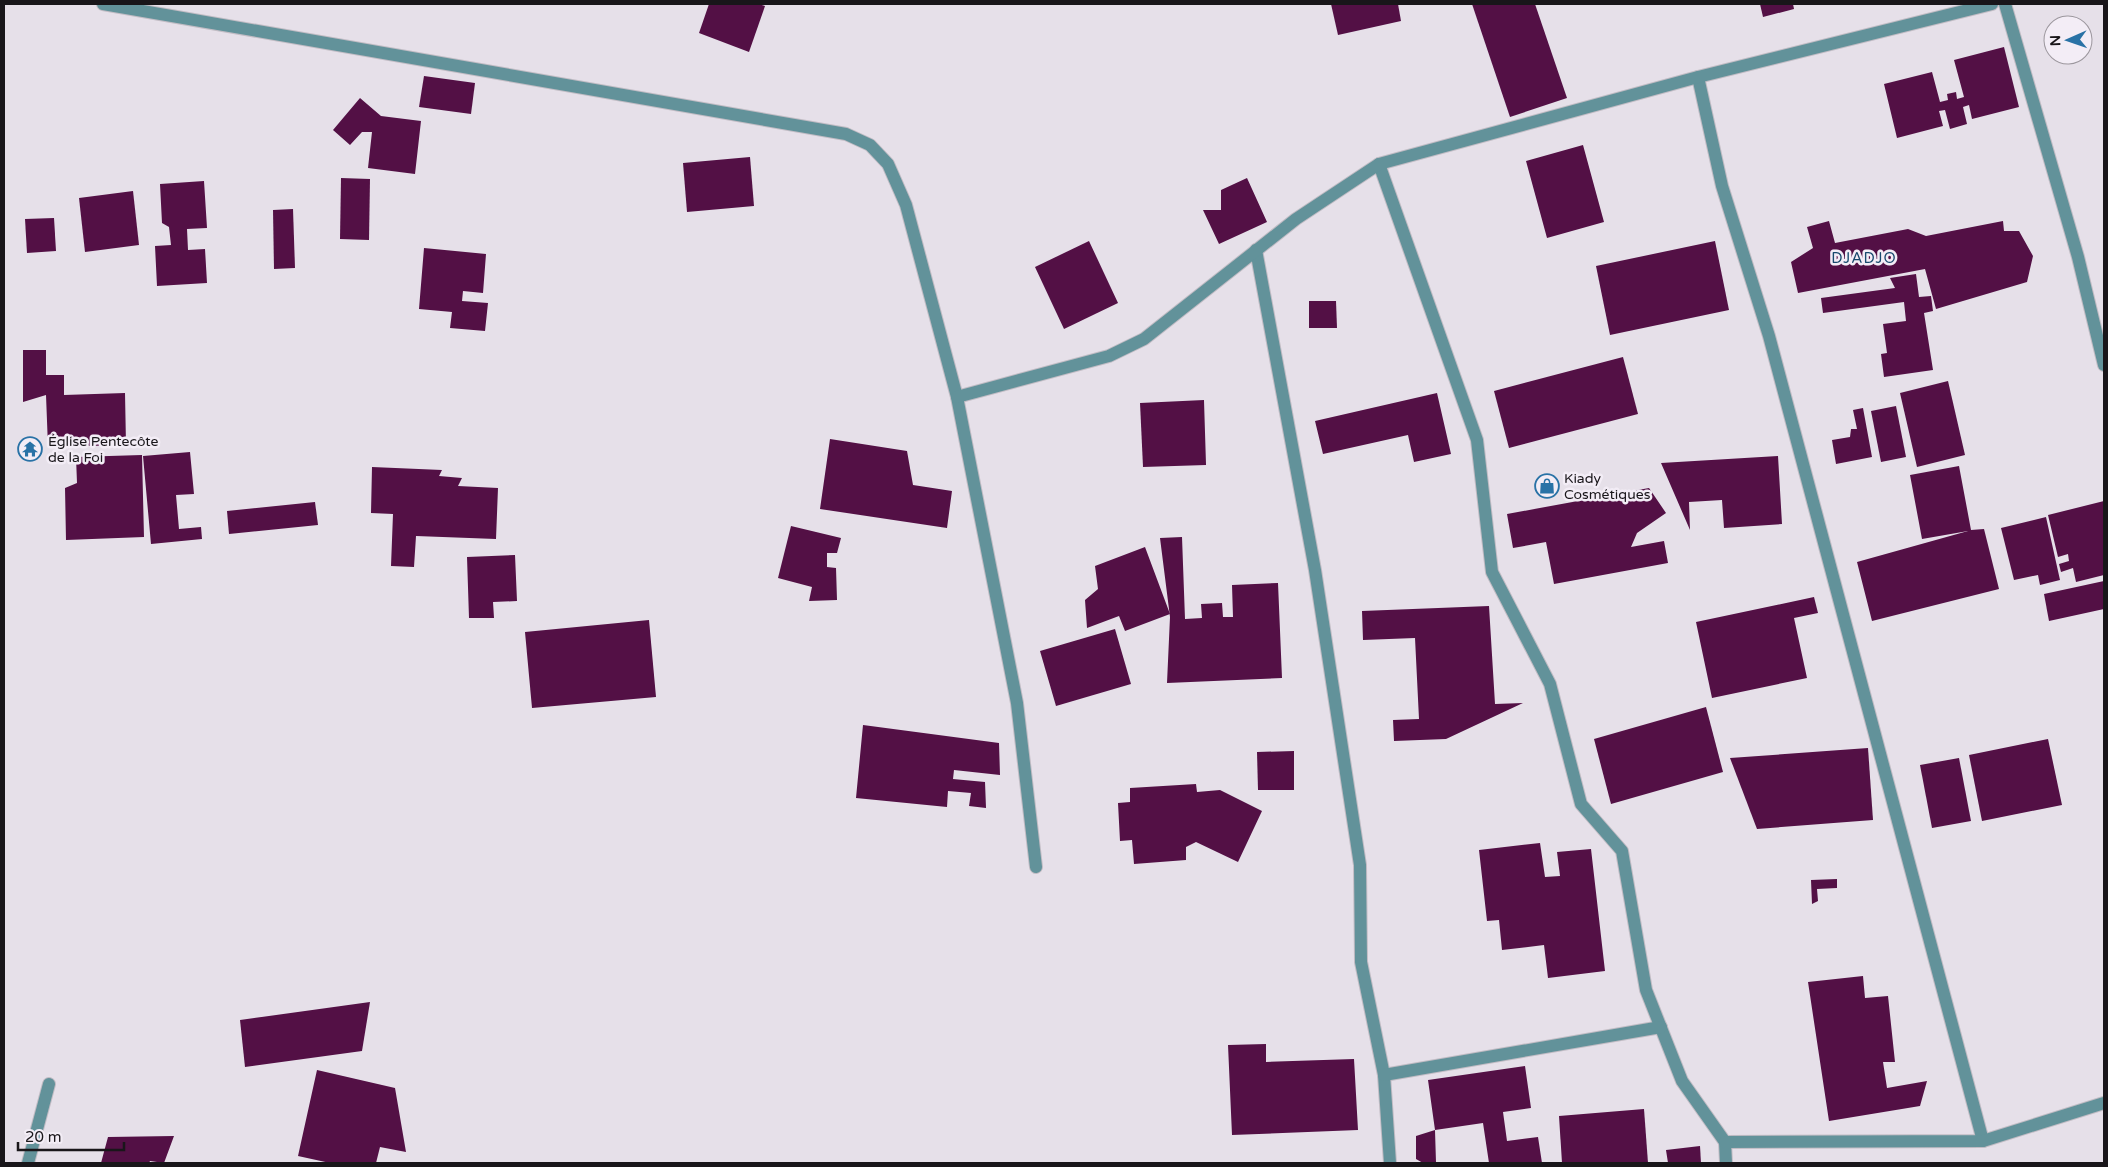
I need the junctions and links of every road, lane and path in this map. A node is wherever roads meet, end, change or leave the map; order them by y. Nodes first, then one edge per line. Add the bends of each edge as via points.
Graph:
1 (103, 4) edge
2 (1992, 4) edge
3 (2005, 4) edge
4 (1698, 77) junction
5 (1379, 164) junction
6 (1256, 250) junction
7 (2104, 365) edge
8 (957, 397) junction
9 (1036, 867) dead end
10 (1661, 1027) junction
11 (1384, 1075) junction
12 (49, 1084) dead end
13 (2104, 1103) edge
14 (1984, 1141) junction
15 (1724, 1142) junction
16 (28, 1163) edge
17 (1390, 1163) edge
18 (1726, 1163) edge

1 - 8 street via 846,134 870,145 888,164 906,205
2 - 4 street
3 - 7 street via 2078,256
4 - 5 street
4 - 14 street via 1722,186 1769,336
5 - 6 street
5 - 10 street via 1477,440 1492,572 1550,684 1581,804 1622,851 1646,990
6 - 8 street via 1144,339 1109,356
6 - 11 street via 1315,570 1360,864 1360,962
8 - 9 street via 1016,704
10 - 11 street
10 - 15 street via 1682,1081
11 - 17 street
12 - 16 street
13 - 14 street
14 - 15 street
15 - 18 street

